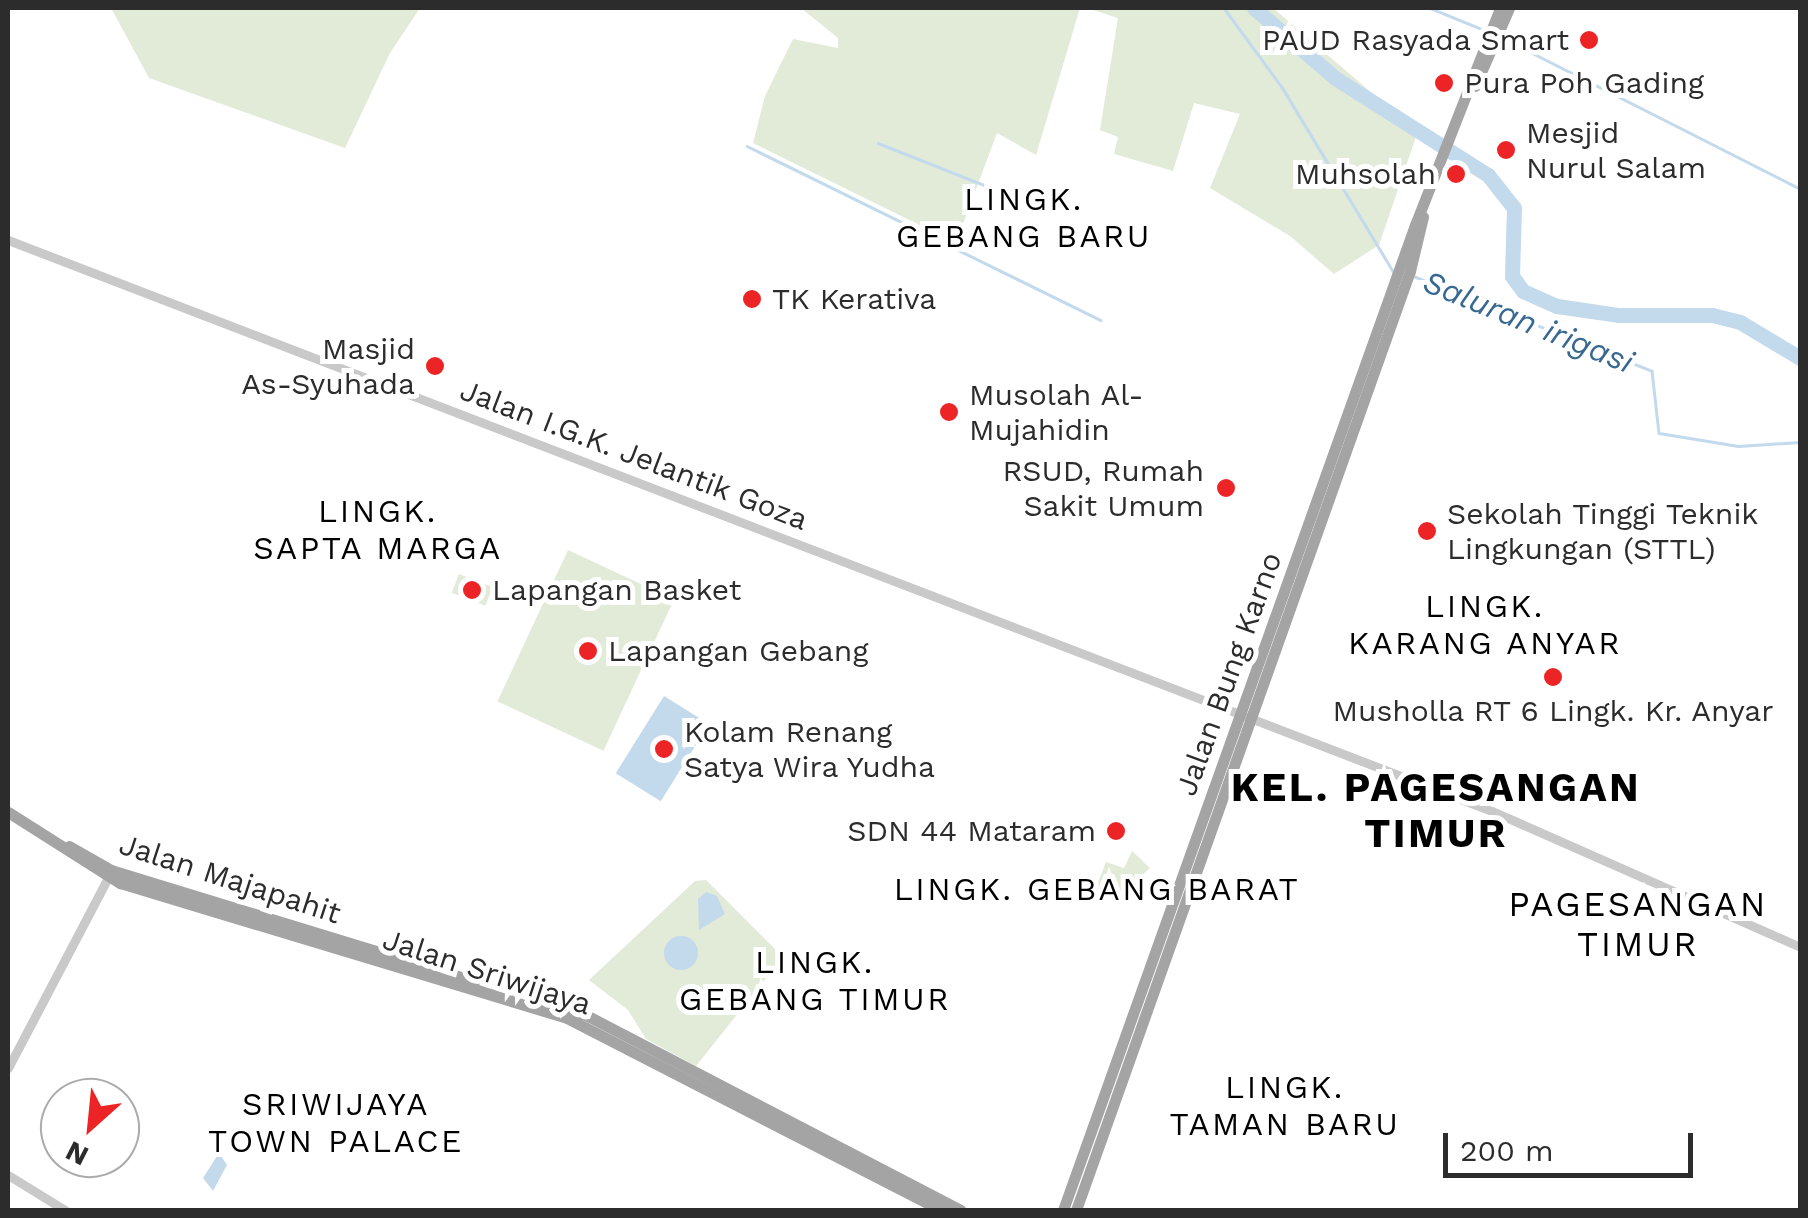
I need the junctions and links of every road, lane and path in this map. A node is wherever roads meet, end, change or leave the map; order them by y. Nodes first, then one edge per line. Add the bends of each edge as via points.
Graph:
1 (1500, 8) edge
2 (1509, 8) edge
3 (1495, 33) junction
4 (8, 240) edge
5 (1246, 718) junction
6 (8, 812) edge
7 (110, 874) junction
8 (1800, 947) edge
9 (8, 1068) edge
10 (717, 1090) junction
11 (1115, 1090) junction
12 (8, 1176) edge
13 (65, 1210) edge
14 (941, 1210) edge
15 (960, 1210) edge
16 (1063, 1210) edge
17 (1076, 1210) edge

1 - 3 main road
2 - 3 main road
3 - 5 main road, Jalan Bung Karno
4 - 5 street, Jalan I.G.K. Jelantik Goza
5 - 8 street, Jalan I.G.K. Jelantik Goza via 1587,850
5 - 11 main road, Jalan Bung Karno
6 - 7 main road, Jalan Majapahit
7 - 9 street
7 - 10 main road, Jalan Majapahit via 586,1016
10 - 14 main road
10 - 15 main road, Jalan Majapahit
11 - 16 main road
11 - 17 main road
12 - 13 street

